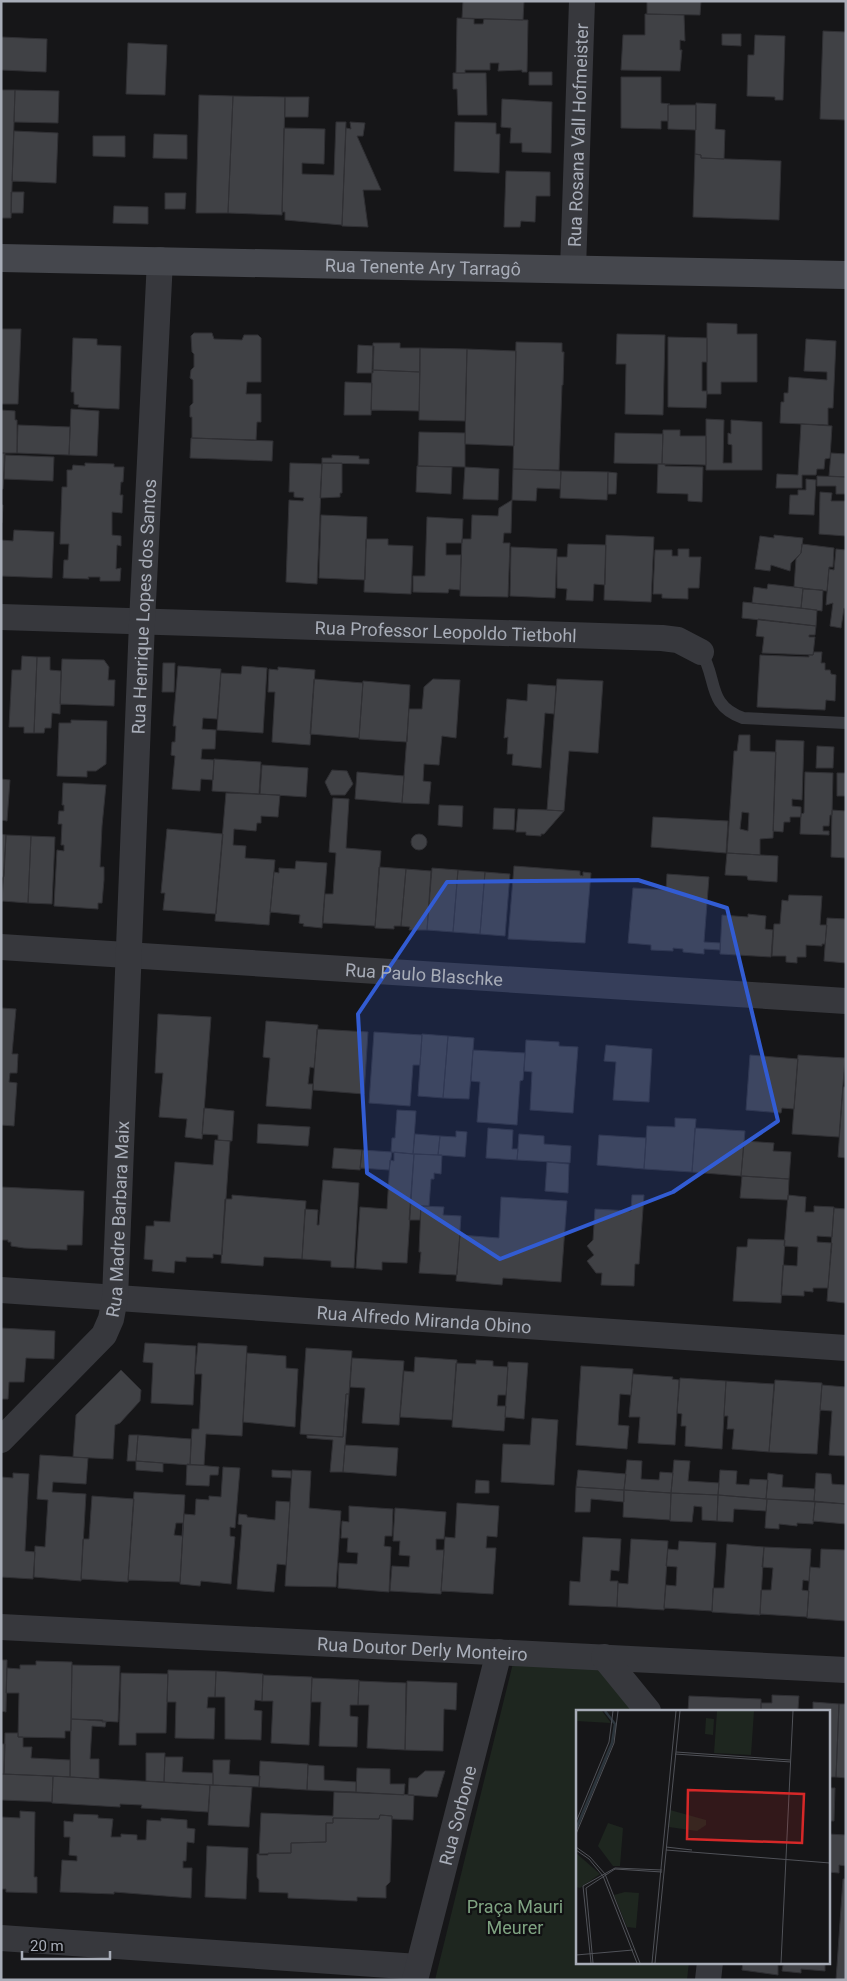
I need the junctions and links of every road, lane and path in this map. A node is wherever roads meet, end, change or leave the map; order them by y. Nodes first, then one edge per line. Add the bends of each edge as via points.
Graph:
1 (582, 1) edge
2 (1, 258) edge
3 (160, 260) junction
4 (573, 269) junction
5 (846, 275) edge
6 (1, 617) edge
7 (142, 622) junction
8 (700, 652) joint
9 (846, 723) edge
10 (1, 947) edge
11 (128, 955) junction
12 (846, 1001) edge
13 (1, 1290) edge
14 (115, 1298) junction
15 (846, 1348) edge
16 (1, 1440) edge
17 (1, 1627) edge
18 (499, 1652) junction
19 (604, 1657) junction
20 (846, 1670) edge
21 (647, 1710) edge
22 (1, 1938) edge
23 (710, 1964) edge
24 (417, 1973) edge
25 (708, 1980) edge

1 - 4 street, Rua Rosana Vall Hofmeister
2 - 3 main road, Rua Tenente Ary Tarragô
3 - 4 main road, Rua Tenente Ary Tarragô
3 - 7 street, Rua Henrique Lopes dos Santos
4 - 5 main road, Rua Tenente Ary Tarragô
6 - 7 street, Rua Professor Leopoldo Tietbohl
7 - 8 street, Rua Professor Leopoldo Tietbohl via 662,638 678,640
7 - 11 street, Rua Henrique Lopes dos Santos
8 - 9 lane, Rua Professor Leopoldo Tietbohl via 709,666 713,688 723,708 733,714 743,718
10 - 11 street, Rua Paulo Blaschke
11 - 12 street, Rua Paulo Blaschke
11 - 14 street, Rua Madre Barbara Maix
13 - 14 street, Rua Alfredo Miranda Obino
14 - 15 street, Rua Alfredo Miranda Obino
14 - 16 street, Rua Madre Barbara Maix via 104,1335
17 - 18 street, Rua Doutor Derly Monteiro
18 - 19 street, Rua Doutor Derly Monteiro
18 - 24 street, Rua Sorbone
19 - 20 street, Rua Doutor Derly Monteiro
19 - 21 street
22 - 24 street
23 - 25 street

